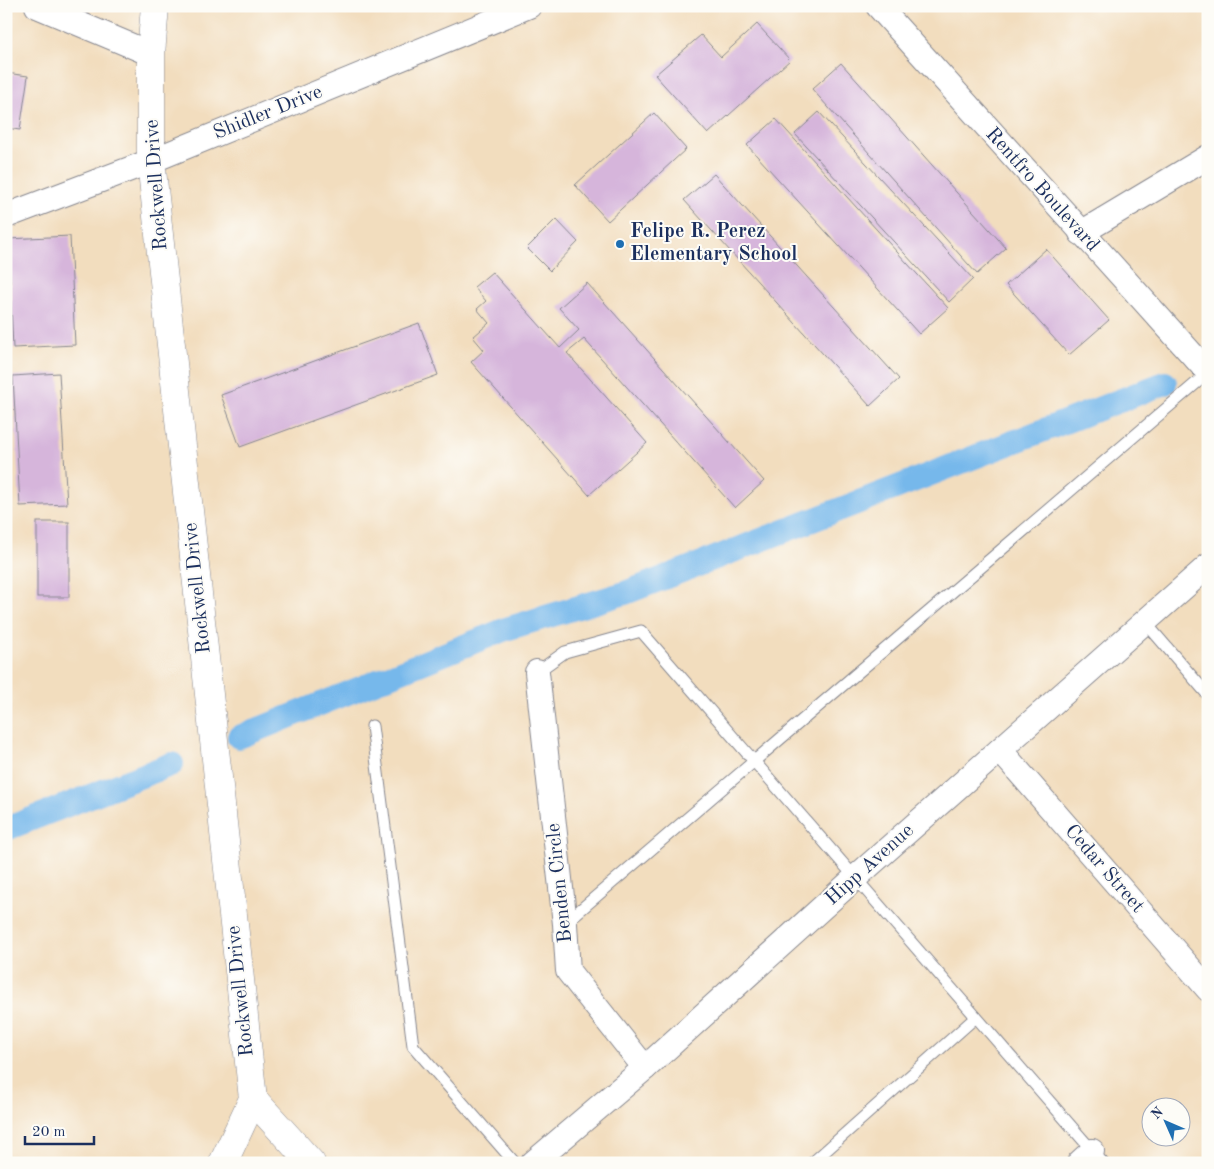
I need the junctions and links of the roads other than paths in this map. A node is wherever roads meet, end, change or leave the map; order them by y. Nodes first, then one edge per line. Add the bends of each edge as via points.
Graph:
1 (37, 6) edge
2 (155, 6) edge
3 (529, 6) edge
4 (889, 11) edge
5 (151, 54) junction
6 (1208, 158) edge
7 (151, 161) junction
8 (6, 216) edge
9 (1081, 233) junction
10 (1208, 373) edge
11 (1208, 566) edge
12 (1144, 622) junction
13 (537, 672) joint
14 (1208, 696) edge
15 (372, 726) dead end
16 (1000, 750) junction
17 (755, 763) junction
18 (855, 878) junction
19 (565, 924) junction
20 (1208, 989) edge
21 (976, 1017) junction
22 (645, 1068) junction
23 (253, 1099) junction
24 (1091, 1159) edge
25 (223, 1163) edge
26 (311, 1163) edge
27 (515, 1163) edge
28 (533, 1163) edge
29 (812, 1163) edge

1 - 5 street
2 - 5 street, Rockwell Drive
3 - 7 street, Shidler Drive
4 - 9 street, Rentfro Boulevard
5 - 7 street, Rockwell Drive
6 - 9 street
7 - 8 street, Shidler Drive
7 - 23 street, Rockwell Drive
9 - 10 street, Rentfro Boulevard
10 - 17 lane
11 - 12 street, Hipp Avenue
12 - 14 lane
12 - 16 street, Hipp Avenue
13 - 17 lane via 565,652 641,631
13 - 19 street, Benden Circle
15 - 27 lane via 413,1046
16 - 18 street, Hipp Avenue
16 - 20 street, Cedar Street
17 - 18 lane
17 - 19 lane
18 - 21 lane
18 - 22 street, Hipp Avenue
19 - 22 street, Benden Circle via 568,970
21 - 24 lane
21 - 29 lane
22 - 28 street, Hipp Avenue
23 - 25 street
23 - 26 street

